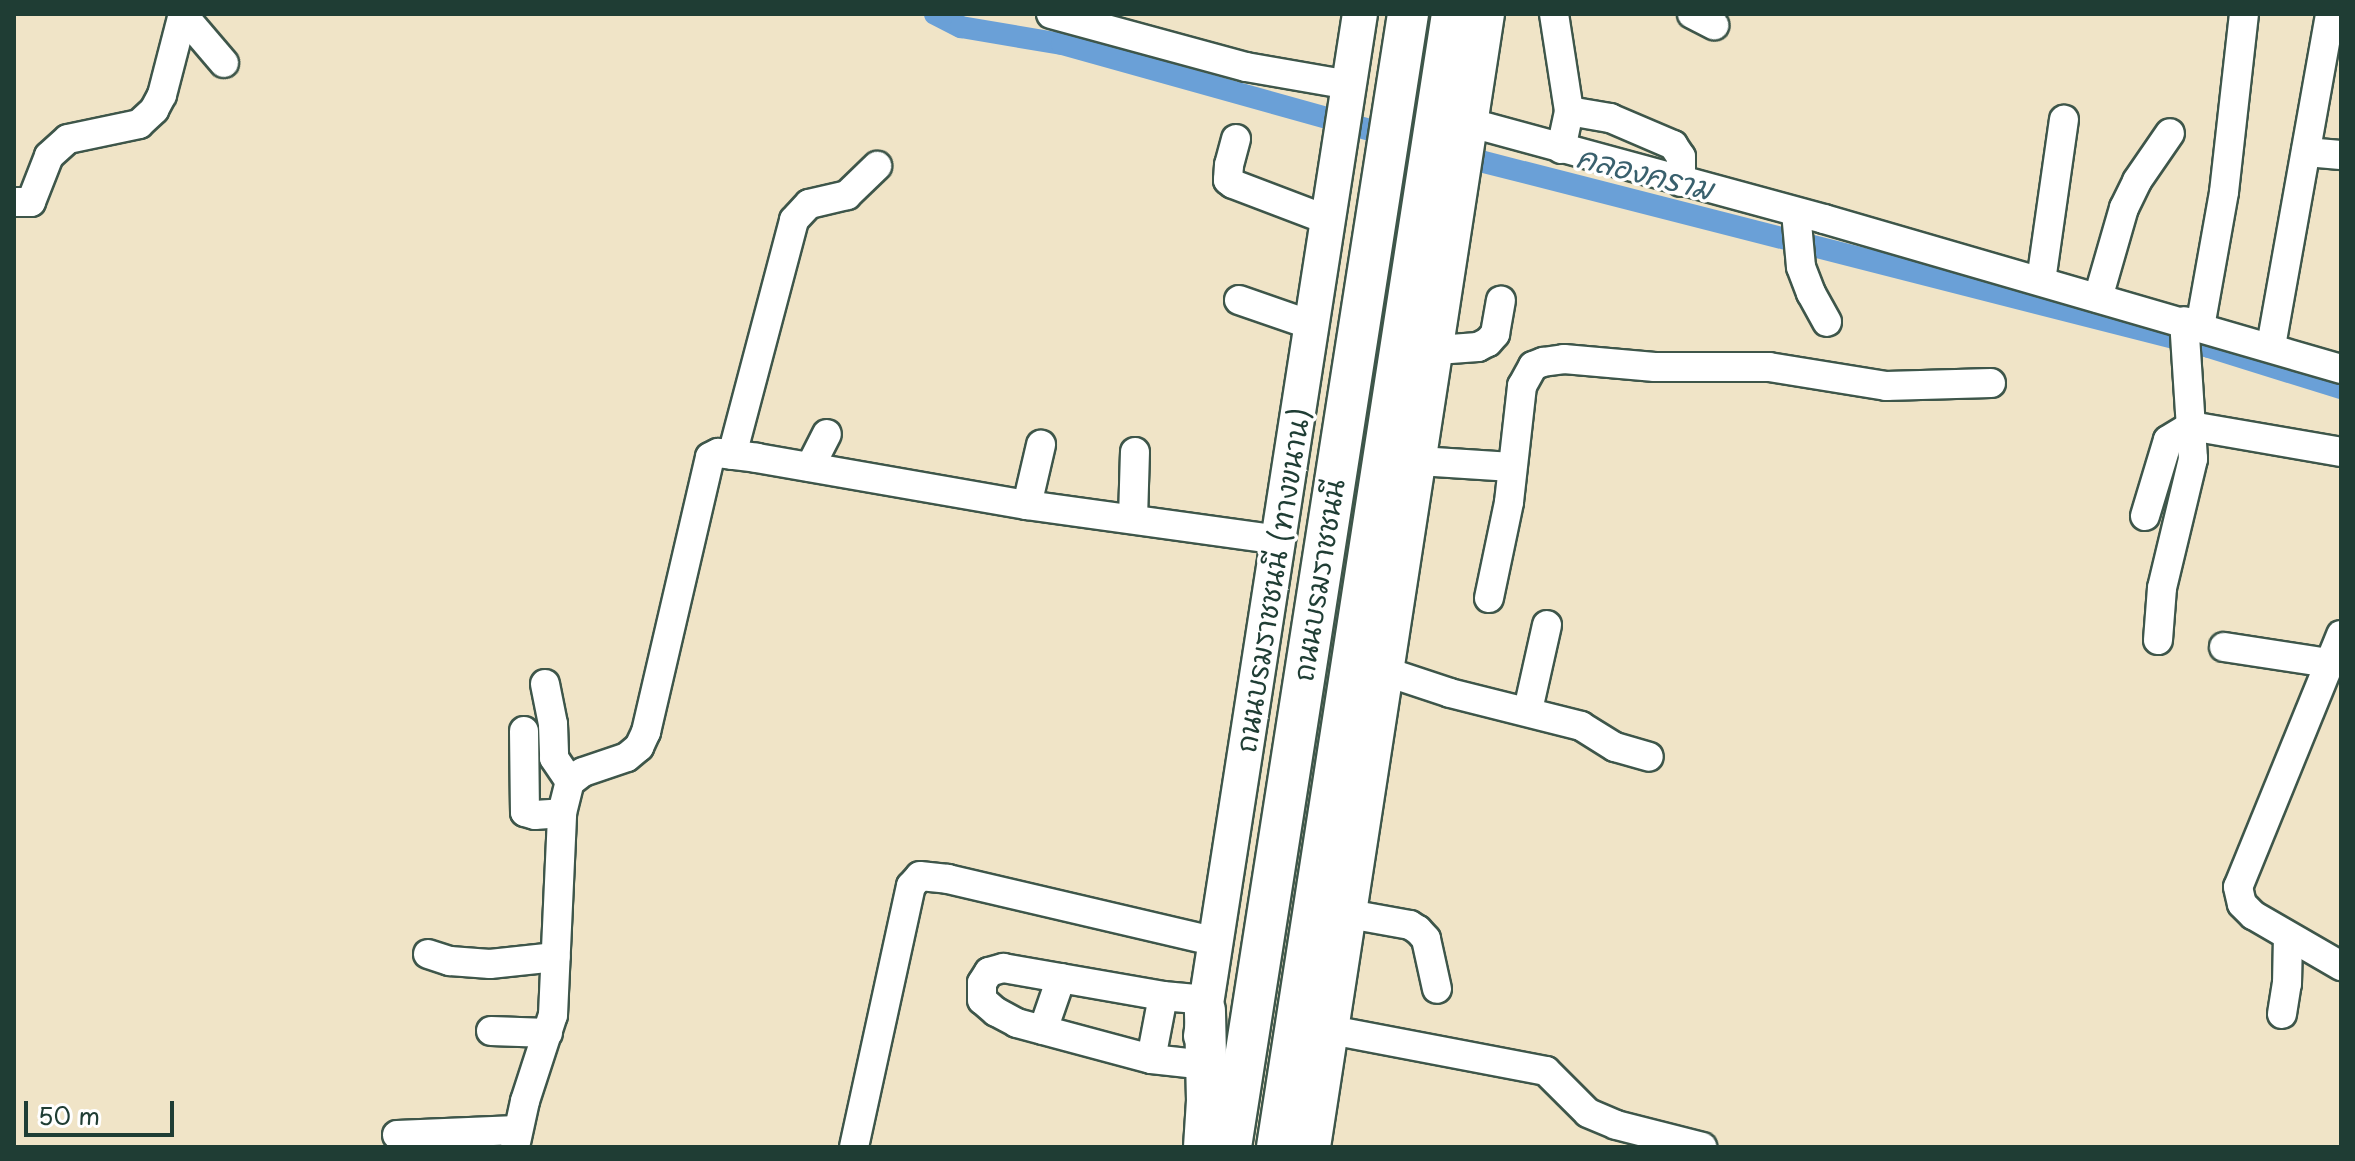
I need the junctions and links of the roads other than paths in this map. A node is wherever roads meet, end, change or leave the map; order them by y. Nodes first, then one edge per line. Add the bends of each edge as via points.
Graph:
1 (1051, 14) edge
2 (1360, 14) edge
3 (1408, 14) edge
4 (1452, 14) edge
5 (1487, 14) edge
6 (1554, 14) edge
7 (2244, 14) edge
8 (2330, 14) edge
9 (183, 15) edge
10 (224, 63) dead end
11 (1348, 87) junction
12 (1569, 111) junction
13 (1460, 120) junction
14 (2064, 120) dead end
15 (2170, 133) dead end
16 (1236, 139) dead end
17 (1561, 149) junction
18 (2306, 152) junction
19 (2341, 155) edge
20 (877, 166) dead end
21 (1444, 182) junction
22 (1681, 182) junction
23 (14, 202) edge
24 (1328, 220) junction
25 (1797, 229) junction
26 (2041, 281) junction
27 (2098, 298) junction
28 (1239, 300) dead end
29 (1501, 301) dead end
30 (1827, 322) dead end
31 (1311, 325) junction
32 (2189, 333) junction
33 (2271, 346) junction
34 (1437, 350) junction
35 (2341, 369) edge
36 (1991, 383) dead end
37 (2191, 426) junction
38 (827, 434) dead end
39 (1041, 445) dead end
40 (1135, 452) dead end
41 (2341, 452) edge
42 (732, 455) junction
43 (1419, 461) junction
44 (810, 467) junction
45 (1512, 467) junction
46 (1027, 505) junction
47 (2145, 516) dead end
48 (1133, 519) junction
49 (1278, 540) junction
50 (1489, 598) dead end
51 (1547, 625) dead end
52 (2341, 635) edge
53 (2158, 640) dead end
54 (2224, 647) dead end
55 (2328, 663) junction
56 (1387, 672) junction
57 (545, 684) dead end
58 (1528, 710) junction
59 (524, 731) dead end
60 (1649, 757) dead end
61 (570, 782) junction
62 (562, 813) junction
63 (1349, 914) junction
64 (2288, 937) junction
65 (1216, 942) junction
66 (428, 954) dead end
67 (556, 957) junction
68 (2341, 966) edge
69 (1061, 978) junction
70 (1437, 989) dead end
71 (1163, 996) junction
72 (1206, 1005) junction
73 (2282, 1014) dead end
74 (1043, 1030) junction
75 (1331, 1030) junction
76 (491, 1031) dead end
77 (548, 1033) junction
78 (1151, 1059) junction
79 (1197, 1064) junction
80 (1289, 1071) junction
81 (397, 1135) dead end
82 (516, 1139) edge
83 (854, 1147) edge
84 (1184, 1147) edge
85 (1204, 1147) edge
86 (1231, 1147) edge
87 (1277, 1147) edge
88 (1286, 1147) edge
89 (1313, 1147) edge
90 (1702, 1147) edge

1 - 11 street via 1246,67
2 - 11 main road, ถนนบรมราชชนนี (ทางขนาน)
3 - 86 highway, ถนนบรมราชชนนี
4 - 13 highway, ถนนบรมราชชนนี
5 - 13 main road
6 - 12 street
7 - 32 street via 2224,192
8 - 18 street
9 - 10 street
9 - 23 street via 154,110 139,124 68,139 49,156 31,202
11 - 24 main road, ถนนบรมราชชนนี (ทางขนาน)
12 - 17 street
12 - 22 street via 1610,118 1673,145 1681,157
13 - 17 street
13 - 21 highway, ถนนบรมราชชนนี
14 - 26 street
15 - 27 street via 2124,208
16 - 24 street via 1228,180
17 - 22 street
18 - 19 street
18 - 33 street
20 - 42 street via 847,195 809,204 794,220
21 - 34 main road
21 - 80 highway, ถนนบรมราชชนนี
22 - 25 street
24 - 31 main road, ถนนบรมราชชนนี (ทางขนาน)
25 - 26 street
25 - 30 street via 1811,293
26 - 27 street
27 - 32 street
28 - 31 street
29 - 34 street via 1495,334 1488,342
31 - 49 main road, ถนนบรมราชชนนี (ทางขนาน)
32 - 33 street
32 - 37 street
33 - 35 street
34 - 43 main road
36 - 45 street via 1910,387 1769,367 1543,362 1533,366 1522,386
37 - 41 street
37 - 47 street via 2168,440
37 - 53 street via 2193,459 2162,588
38 - 44 street
39 - 46 street
40 - 48 street
42 - 44 street
42 - 61 street via 718,453 705,465 639,747
43 - 45 street
43 - 56 main road
44 - 46 street
45 - 50 street
46 - 48 street
48 - 49 street
49 - 65 main road, ถนนบรมราชชนนี (ทางขนาน)
51 - 58 street
52 - 55 street
54 - 55 street
55 - 64 street via 2238,887 2242,904 2253,915
56 - 58 street
56 - 63 main road
57 - 61 street via 554,758
58 - 60 street via 1581,726 1615,747
59 - 62 street via 525,812
61 - 62 street
62 - 67 street
63 - 70 street via 1418,930 1426,939
63 - 75 main road
64 - 68 street
64 - 73 street
65 - 72 main road, ถนนบรมราชชนนี (ทางขนาน)
65 - 83 street via 920,876 911,886
66 - 67 street via 490,964
67 - 77 street
69 - 71 street
69 - 74 street
69 - 74 street via 1003,968 989,972 982,983 982,1000 996,1012
71 - 72 street
71 - 78 street
72 - 79 main road, ถนนบรมราชชนนี (ทางขนาน)
72 - 85 highway
74 - 78 street
75 - 89 main road
75 - 90 street via 1546,1071 1588,1113
76 - 77 street
77 - 82 street
78 - 79 street
79 - 84 main road, ถนนบรมราชชนนี (ทางขนาน)
80 - 87 highway, ถนนบรมราชชนนี
80 - 88 highway
81 - 82 street

